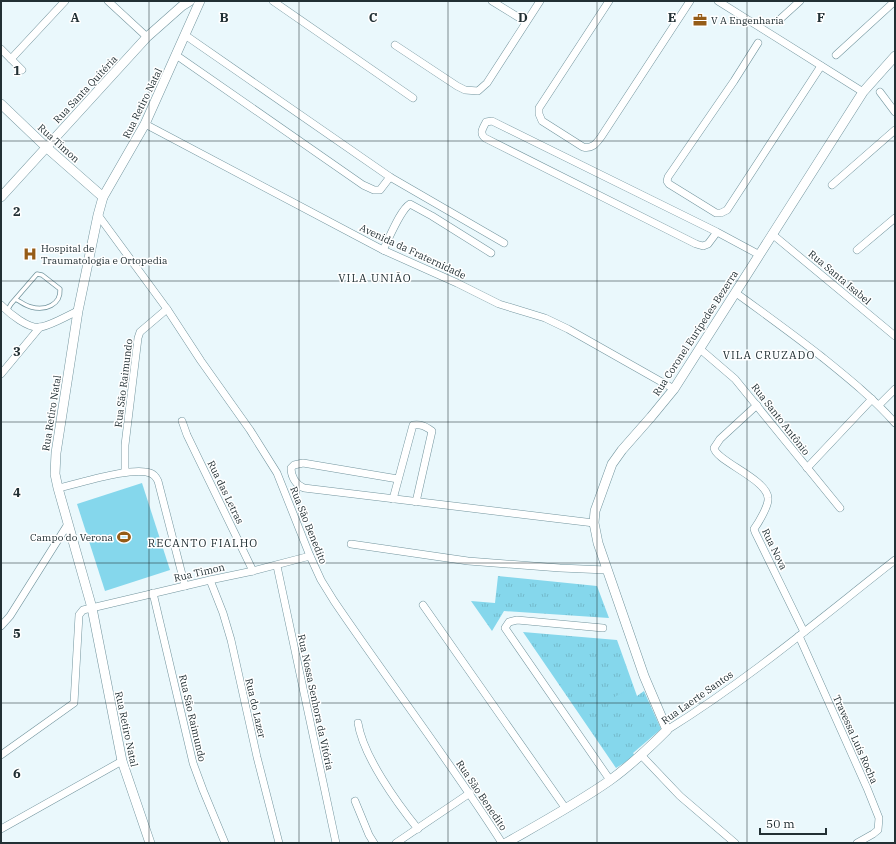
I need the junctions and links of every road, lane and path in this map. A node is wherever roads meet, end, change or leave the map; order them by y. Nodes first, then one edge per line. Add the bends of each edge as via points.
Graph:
1 (65, 1) edge
2 (108, 1) edge
3 (190, 1) edge
4 (200, 1) edge
5 (273, 1) edge
6 (492, 1) edge
7 (540, 1) edge
8 (609, 1) edge
9 (690, 1) edge
10 (718, 1) edge
11 (800, 1) edge
12 (895, 1) edge
13 (281, 3) edge
14 (778, 21) dead end
15 (526, 22) junction
16 (185, 35) junction
17 (147, 37) junction
18 (758, 43) dead end
19 (396, 45) dead end
20 (1, 50) edge
21 (176, 55) junction
22 (836, 55) dead end
23 (895, 56) edge
24 (11, 60) junction
25 (821, 66) junction
26 (22, 70) dead end
27 (863, 92) junction
28 (880, 92) dead end
29 (413, 98) dead end
30 (1, 104) edge
31 (895, 112) edge
32 (145, 124) junction
33 (895, 130) edge
34 (46, 147) junction
35 (390, 177) junction
36 (832, 185) dead end
37 (1, 197) edge
38 (103, 197) junction
39 (98, 214) junction
40 (895, 218) edge
41 (716, 232) junction
42 (772, 234) junction
43 (504, 243) dead end
44 (383, 250) junction
45 (858, 250) dead end
46 (491, 253) dead end
47 (758, 254) junction
48 (736, 293) junction
49 (16, 300) junction
50 (1, 305) edge
51 (167, 309) junction
52 (7, 311) junction
53 (78, 311) junction
54 (40, 327) junction
55 (895, 336) edge
56 (700, 349) junction
57 (1, 374) edge
58 (674, 389) junction
59 (895, 389) edge
60 (872, 399) junction
61 (757, 405) junction
62 (879, 405) junction
63 (182, 421) dead end
64 (895, 423) edge
65 (807, 468) junction
66 (125, 472) junction
67 (398, 479) junction
68 (58, 488) junction
69 (393, 498) junction
70 (416, 502) junction
71 (840, 508) dead end
72 (594, 523) junction
73 (68, 524) junction
74 (351, 544) dead end
75 (310, 556) junction
76 (895, 560) edge
77 (277, 566) junction
78 (606, 570) junction
79 (253, 571) junction
80 (210, 580) junction
81 (185, 586) junction
82 (153, 593) junction
83 (423, 605) dead end
84 (92, 608) junction
85 (1, 626) edge
86 (603, 628) dead end
87 (801, 634) junction
88 (358, 723) dead end
89 (667, 730) junction
90 (1, 755) edge
91 (641, 755) junction
92 (122, 761) junction
93 (610, 780) junction
94 (470, 793) junction
95 (355, 801) dead end
96 (566, 809) junction
97 (1, 829) edge
98 (418, 829) junction
99 (150, 843) edge
100 (225, 843) edge
101 (279, 843) edge
102 (336, 843) edge
103 (374, 843) edge
104 (396, 843) edge
105 (502, 843) edge
106 (506, 843) edge
107 (735, 843) edge
108 (857, 843) edge

1 - 24 street
2 - 17 street
3 - 17 street, Rua Santa Quitéria
4 - 16 street, Rua Retiro Natal
5 - 13 street
6 - 15 street
7 - 15 street
8 - 9 street via 539,108 542,121 588,148 601,137
10 - 25 street
11 - 14 street
12 - 22 street
13 - 29 street
15 - 19 street via 487,83 478,91 465,90 457,86
16 - 21 street, Rua Retiro Natal
16 - 35 street
17 - 34 street, Rua Santa Quitéria
18 - 25 street via 667,181 716,213 726,210
20 - 24 street
21 - 32 street, Rua Retiro Natal
21 - 35 street via 363,185 380,190
23 - 27 street, Rua Coronel Eurípedes Bezerra
24 - 26 street
25 - 27 street
27 - 42 street, Rua Coronel Eurípedes Bezerra
28 - 31 street
30 - 34 street, Rua Timon
32 - 38 street, Rua Retiro Natal
32 - 44 street, Avenida da Fraternidade
33 - 36 street
34 - 37 street, Rua Santa Quitéria
34 - 38 street, Rua Timon
35 - 43 street
38 - 39 street, Rua Retiro Natal
39 - 51 street, Rua São Benedito
39 - 53 street, Rua Retiro Natal
40 - 45 street
41 - 41 street via 492,121 486,122 481,132 485,138 696,244 708,244
41 - 47 street
42 - 47 street, Rua Coronel Eurípedes Bezerra
42 - 55 street, Rua Santa Isabel
44 - 46 street via 406,206 410,204
44 - 58 street, Avenida da Fraternidade via 500,304 545,318
47 - 48 street, Rua Coronel Eurípedes Bezerra
48 - 56 street, Rua Coronel Eurípedes Bezerra
48 - 60 street via 849,378
49 - 49 lane via 38,274 60,289 56,303 46,308 31,307
49 - 52 lane
50 - 52 street
51 - 66 street, Rua São Raimundo via 140,332 138,338 125,445
51 - 75 street, Rua São Benedito via 277,473
52 - 54 street via 26,323
53 - 54 street
53 - 68 street, Rua Retiro Natal via 56,453 55,474
54 - 57 street
56 - 58 street, Rua Coronel Eurípedes Bezerra
56 - 61 street, Rua Santo Antônio via 735,379
58 - 72 street, Rua Coronel Eurípedes Bezerra via 612,464 597,504
59 - 62 street
60 - 62 street
60 - 65 street
61 - 65 street, Rua Santo Antônio
61 - 87 street, Rua Nova via 720,439 714,448 720,457 747,474 768,494 768,503 754,529
62 - 64 street
63 - 79 street, Rua das Letras
65 - 71 street, Rua Santo Antônio
66 - 68 street
66 - 81 street via 148,472 158,481
67 - 69 street
67 - 69 street via 303,463 291,468 294,479 304,488
67 - 70 street via 413,425 425,426 432,431
68 - 73 street, Rua Retiro Natal
69 - 70 street
70 - 72 street
72 - 78 street, Rua Coronel Eurípedes Bezerra
73 - 84 street, Rua Retiro Natal
73 - 85 street via 10,616
74 - 78 street via 468,561
75 - 77 street, Rua Timon
75 - 94 street, Rua São Benedito via 334,601
76 - 87 street, Rua Laerte Santos
77 - 79 street, Rua Timon
77 - 102 street, Rua Nossa Senhora da Vitória
78 - 89 street, Rua Coronel Eurípedes Bezerra via 644,676
79 - 80 street, Rua Timon
80 - 81 street, Rua Timon
80 - 101 street, Rua do Lazer via 231,640
81 - 82 street, Rua Timon
82 - 84 street, Rua Timon
82 - 100 street, Rua São Raimundo via 193,764
83 - 96 street
84 - 90 street via 82,610 79,615 74,703
84 - 92 street, Rua Retiro Natal
86 - 93 street via 517,620 509,622 505,628
87 - 89 street, Rua Laerte Santos via 702,709
87 - 108 street, Travessa Luís Rocha via 879,818 878,830
88 - 98 street via 375,765 406,815
89 - 91 street, Rua Laerte Santos
91 - 93 street, Rua Laerte Santos
91 - 107 street via 680,796
92 - 97 street
92 - 99 street, Rua Retiro Natal
93 - 96 street, Rua Laerte Santos
94 - 98 street
94 - 105 street, Rua São Benedito
95 - 103 street
96 - 106 street, Rua Laerte Santos
98 - 104 street

